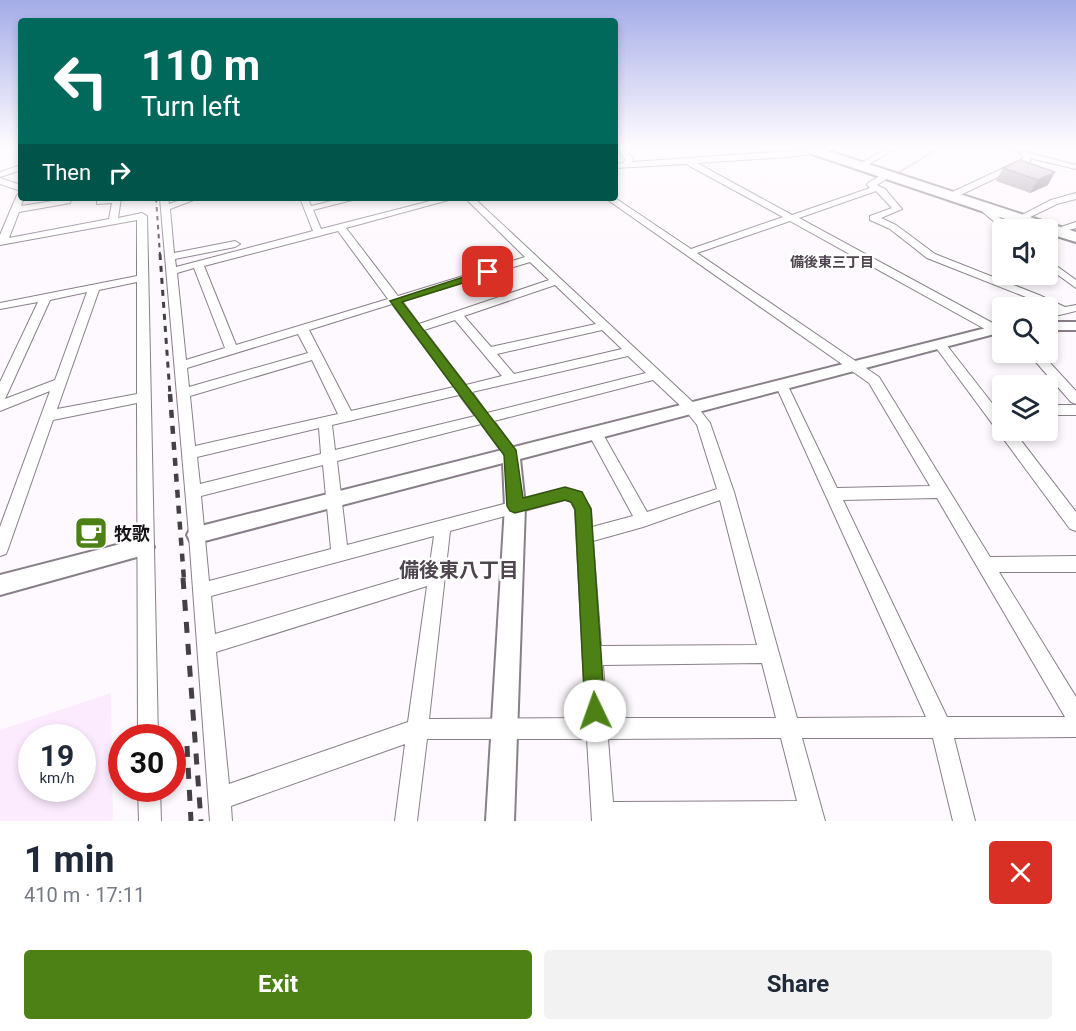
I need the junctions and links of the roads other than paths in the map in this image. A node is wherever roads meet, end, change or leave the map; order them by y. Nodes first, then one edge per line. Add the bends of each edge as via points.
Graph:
1 (733, 186) edge
2 (875, 186) edge
3 (921, 186) edge
4 (971, 186) edge
5 (878, 188) junction
6 (951, 196) junction
7 (1076, 196) edge
8 (19, 201) edge
9 (67, 201) edge
10 (119, 201) edge
11 (305, 201) edge
12 (343, 201) edge
13 (440, 201) edge
14 (472, 201) edge
15 (613, 201) edge
16 (165, 203) edge
17 (981, 206) junction
18 (308, 209) junction
19 (15, 210) junction
20 (791, 218) junction
21 (1021, 218) joint
22 (997, 219) edge
23 (113, 222) junction
24 (1076, 225) edge
25 (340, 227) junction
26 (1058, 231) edge
27 (1058, 231) edge
28 (318, 233) junction
29 (1076, 237) edge
30 (1, 242) edge
31 (235, 243) dead end
32 (689, 253) junction
33 (170, 257) junction
34 (532, 258) junction
35 (198, 264) junction
36 (171, 271) junction
37 (1058, 271) edge
38 (143, 278) junction
39 (556, 281) junction
40 (1076, 285) edge
41 (94, 288) junction
42 (45, 298) junction
43 (395, 301) junction
44 (0, 306) edge
45 (1076, 308) edge
46 (1063, 311) junction
47 (1058, 312) edge
48 (457, 315) junction
49 (992, 325) edge
50 (605, 326) junction
51 (1058, 326) edge
52 (1076, 326) edge
53 (302, 329) junction
54 (416, 329) junction
55 (992, 331) edge
56 (941, 346) junction
57 (232, 350) junction
58 (631, 351) junction
59 (488, 352) junction
60 (316, 355) junction
61 (1043, 363) edge
62 (180, 366) junction
63 (858, 367) junction
64 (656, 375) junction
65 (510, 379) junction
66 (61, 381) junction
67 (782, 386) junction
68 (462, 390) junction
69 (183, 393) junction
70 (0, 396) edge
71 (144, 397) junction
72 (1076, 399) edge
73 (992, 405) edge
74 (0, 406) edge
75 (691, 408) junction
76 (1058, 410) edge
77 (1076, 410) edge
78 (48, 416) junction
79 (347, 417) junction
80 (483, 419) junction
81 (325, 422) junction
82 (595, 432) junction
83 (1013, 441) edge
84 (189, 453) junction
85 (511, 454) junction
86 (329, 458) junction
87 (192, 492) junction
88 (726, 492) junction
89 (941, 492) junction
90 (832, 494) junction
91 (333, 500) junction
92 (515, 506) junction
93 (643, 520) junction
94 (1076, 524) edge
95 (443, 526) junction
96 (197, 535) junction
97 (585, 536) junction
98 (144, 548) junction
99 (0, 549) edge
100 (340, 554) junction
101 (1076, 564) edge
102 (985, 566) junction
103 (437, 575) junction
104 (0, 585) edge
105 (201, 591) junction
106 (206, 646) junction
107 (770, 654) junction
108 (592, 656) junction
109 (1076, 716) edge
110 (148, 724) edge
111 (790, 726) junction
112 (941, 726) junction
113 (1076, 727) edge
114 (417, 729) junction
115 (503, 729) junction
116 (596, 729) junction
117 (219, 799) junction
118 (149, 802) edge
119 (602, 817) edge
120 (813, 817) edge
121 (150, 821) edge
122 (220, 821) edge
123 (406, 821) edge
124 (500, 821) edge
125 (964, 821) edge

1 - 20 street
2 - 5 street
3 - 6 highway
4 - 6 street
5 - 20 street
5 - 46 street via 898,209 873,218 931,256
6 - 17 highway
7 - 21 street
8 - 19 street
9 - 19 street
10 - 23 street
11 - 18 street
12 - 18 street
13 - 25 street
14 - 34 street
15 - 32 street
16 - 33 street
17 - 21 highway
17 - 22 street
18 - 28 street
19 - 30 street
20 - 32 street
20 - 49 street
23 - 30 street
23 - 38 street via 142,216
24 - 26 street
25 - 28 street
25 - 43 street
27 - 29 highway
28 - 35 street
31 - 33 street
32 - 63 street
33 - 36 street
34 - 39 street
34 - 43 street
35 - 36 street
35 - 57 street
36 - 62 street
37 - 40 street
38 - 41 street
38 - 71 street
39 - 48 street
39 - 50 street
41 - 42 street
41 - 66 street
42 - 44 street
42 - 70 street
43 - 53 street
43 - 54 street
45 - 46 street
46 - 47 street
48 - 54 street
48 - 59 street
50 - 58 street
50 - 59 street
51 - 52 street
53 - 57 street
53 - 60 street
54 - 68 street
55 - 56 street
56 - 63 street
56 - 73 street
57 - 62 street
58 - 64 street
58 - 65 street
59 - 65 street
60 - 69 street
60 - 79 street
61 - 72 street
62 - 69 street
63 - 67 street
63 - 89 street via 874,380
64 - 75 street
64 - 80 street
65 - 68 street
66 - 74 street
66 - 78 street
67 - 75 street
67 - 90 street
68 - 79 street
68 - 80 street
69 - 84 street
71 - 78 street
71 - 98 street
75 - 82 street
75 - 88 street via 703,423
76 - 77 street
78 - 99 street
79 - 81 street
80 - 85 street
80 - 86 street
81 - 84 street
81 - 86 street
82 - 85 street
82 - 93 street
83 - 94 street
84 - 87 street
85 - 91 street
85 - 92 street
86 - 87 street
86 - 91 street
87 - 96 street
88 - 93 street
88 - 107 street
89 - 90 street
89 - 102 street
90 - 112 street
91 - 96 street
91 - 100 street
92 - 95 street
92 - 97 street via 565,494 576,497 583,509
92 - 115 street
93 - 97 street
95 - 100 street
95 - 103 street
96 - 105 street
97 - 108 street
98 - 104 street
98 - 110 street
100 - 105 street
101 - 102 street
102 - 109 street
103 - 106 street
103 - 114 street
105 - 106 street
106 - 117 street
107 - 108 street
107 - 111 street
108 - 116 street
111 - 112 street
111 - 116 street
111 - 120 street
112 - 113 street
112 - 125 street
114 - 115 street
114 - 117 street
114 - 123 street
115 - 116 street
115 - 124 street
116 - 119 street
117 - 122 street
118 - 121 street
119 - 120 street

